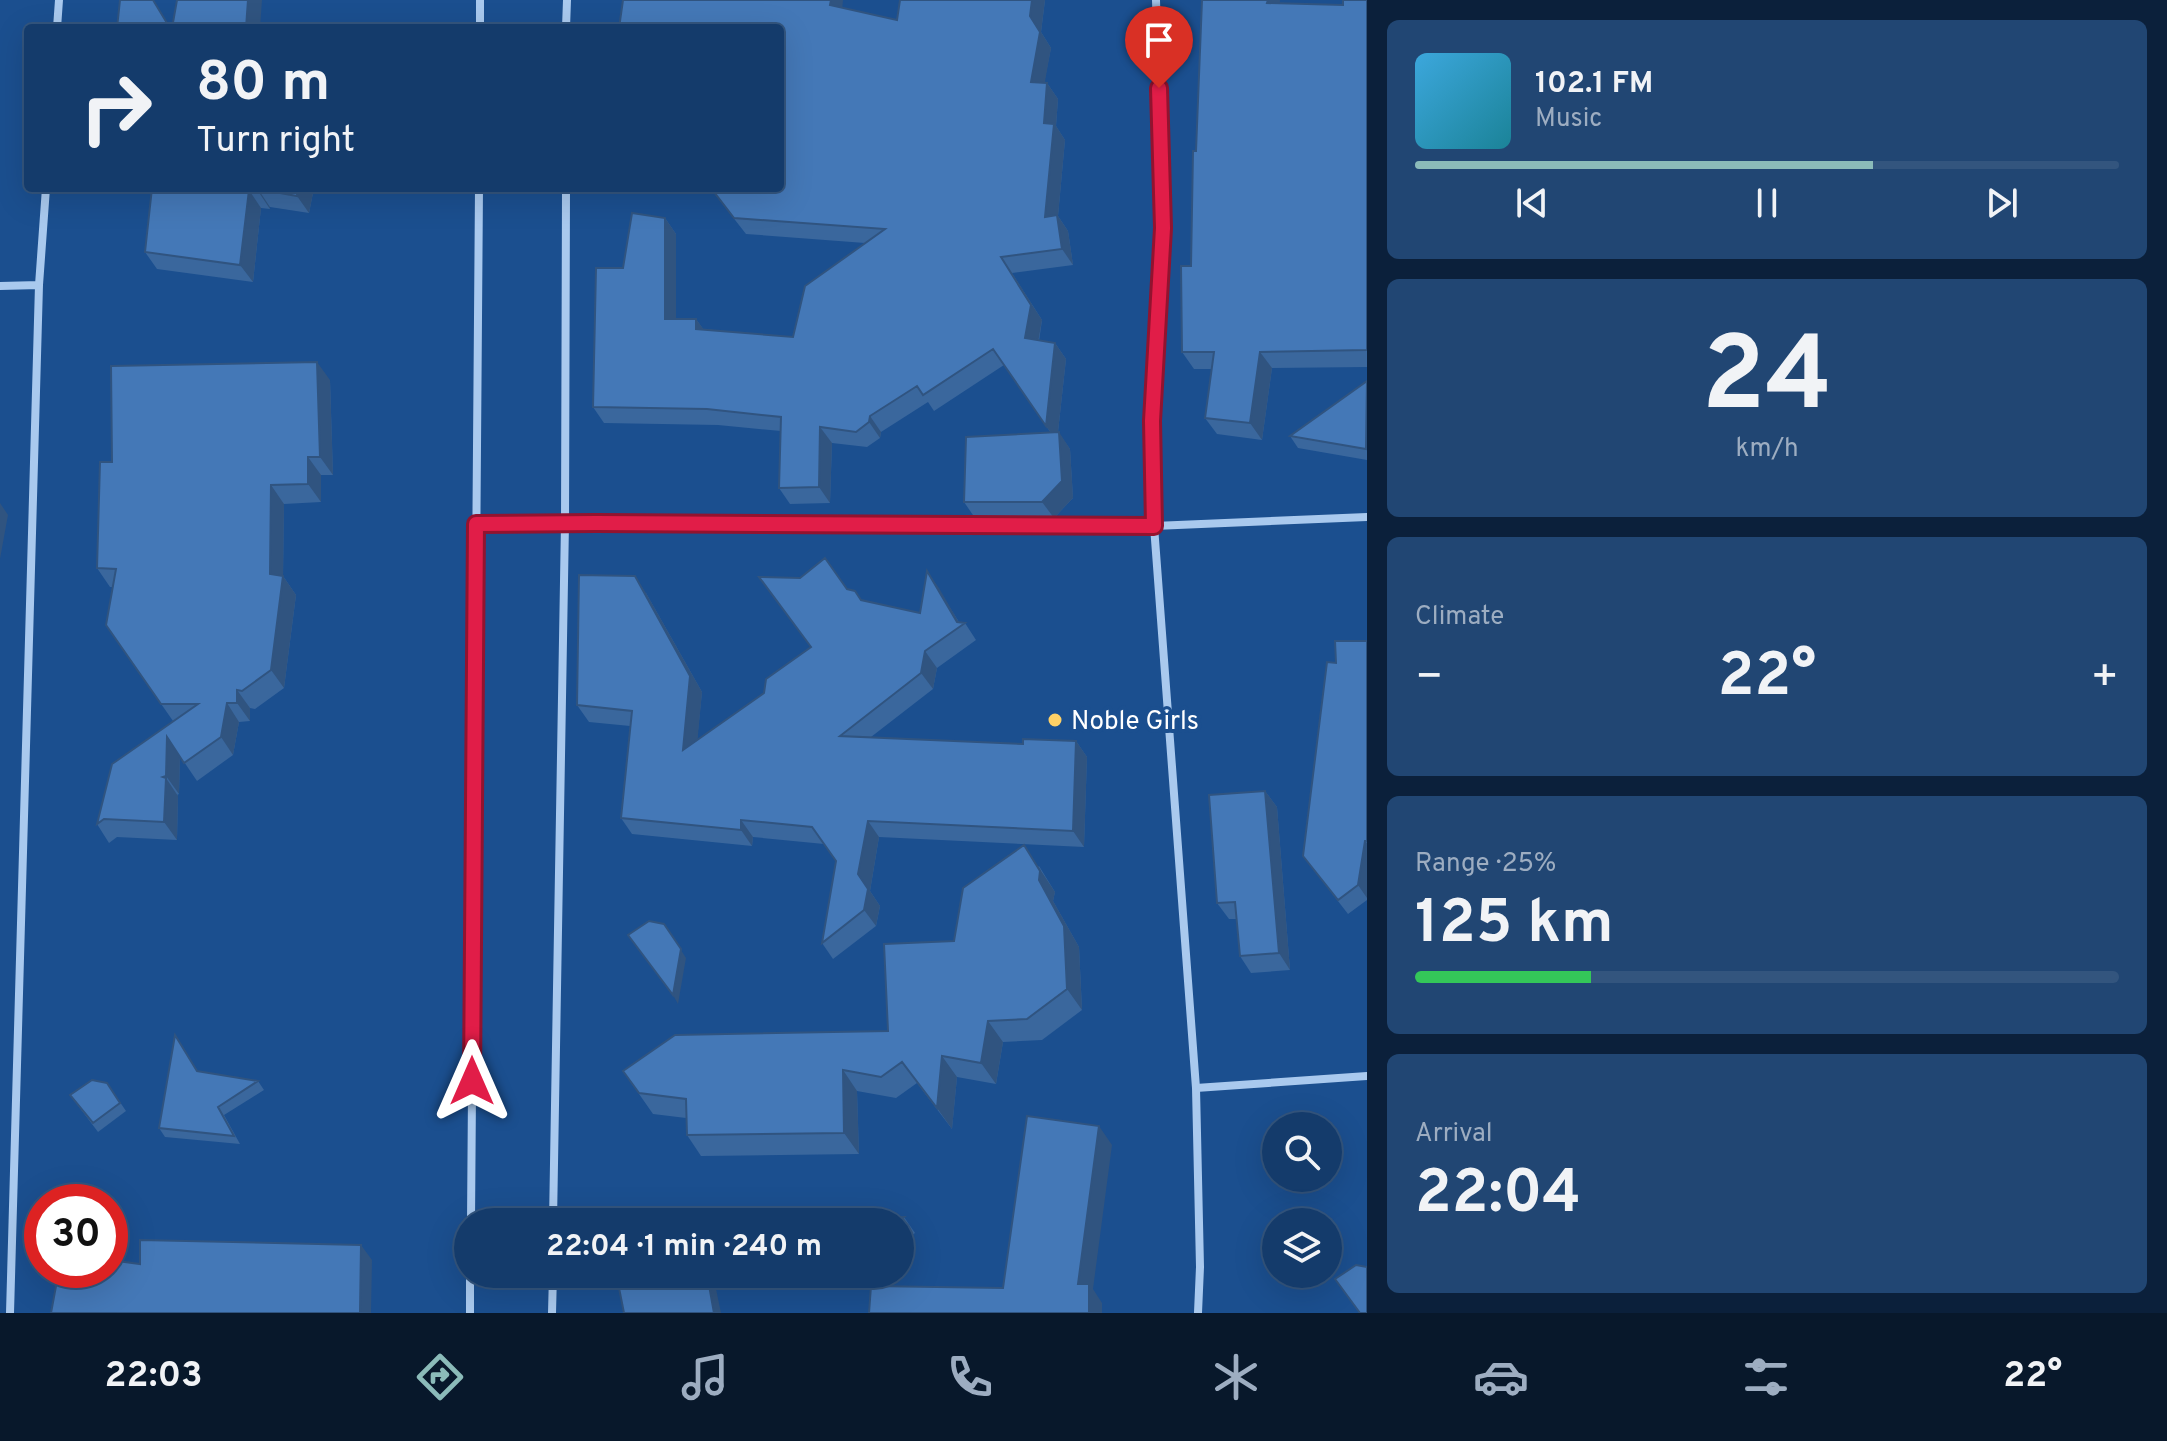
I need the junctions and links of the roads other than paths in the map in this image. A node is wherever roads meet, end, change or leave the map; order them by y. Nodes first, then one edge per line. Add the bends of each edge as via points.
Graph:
1 (59, 0) edge
2 (480, 0) edge
3 (567, 0) edge
4 (1156, 0) edge
5 (57, 24) edge
6 (480, 24) edge
7 (566, 24) edge
8 (46, 192) edge
9 (479, 192) edge
10 (566, 192) edge
11 (39, 285) junction
12 (0, 286) edge
13 (1367, 517) edge
14 (565, 523) junction
15 (476, 524) junction
16 (1154, 526) junction
17 (1367, 1076) edge
18 (1196, 1088) junction
19 (471, 1208) edge
20 (553, 1208) edge
21 (470, 1288) edge
22 (553, 1288) edge
23 (10, 1313) edge
24 (470, 1313) edge
25 (552, 1313) edge
26 (1198, 1313) edge

1 - 5 street
2 - 6 street
3 - 7 street
4 - 16 street via 1163,228 1152,421
8 - 11 street
9 - 15 street
10 - 14 street
11 - 12 street
11 - 23 street
13 - 16 street
14 - 15 street
14 - 16 street
14 - 20 street
15 - 19 street
16 - 18 street
17 - 18 street
18 - 26 street
21 - 24 street
22 - 25 street

